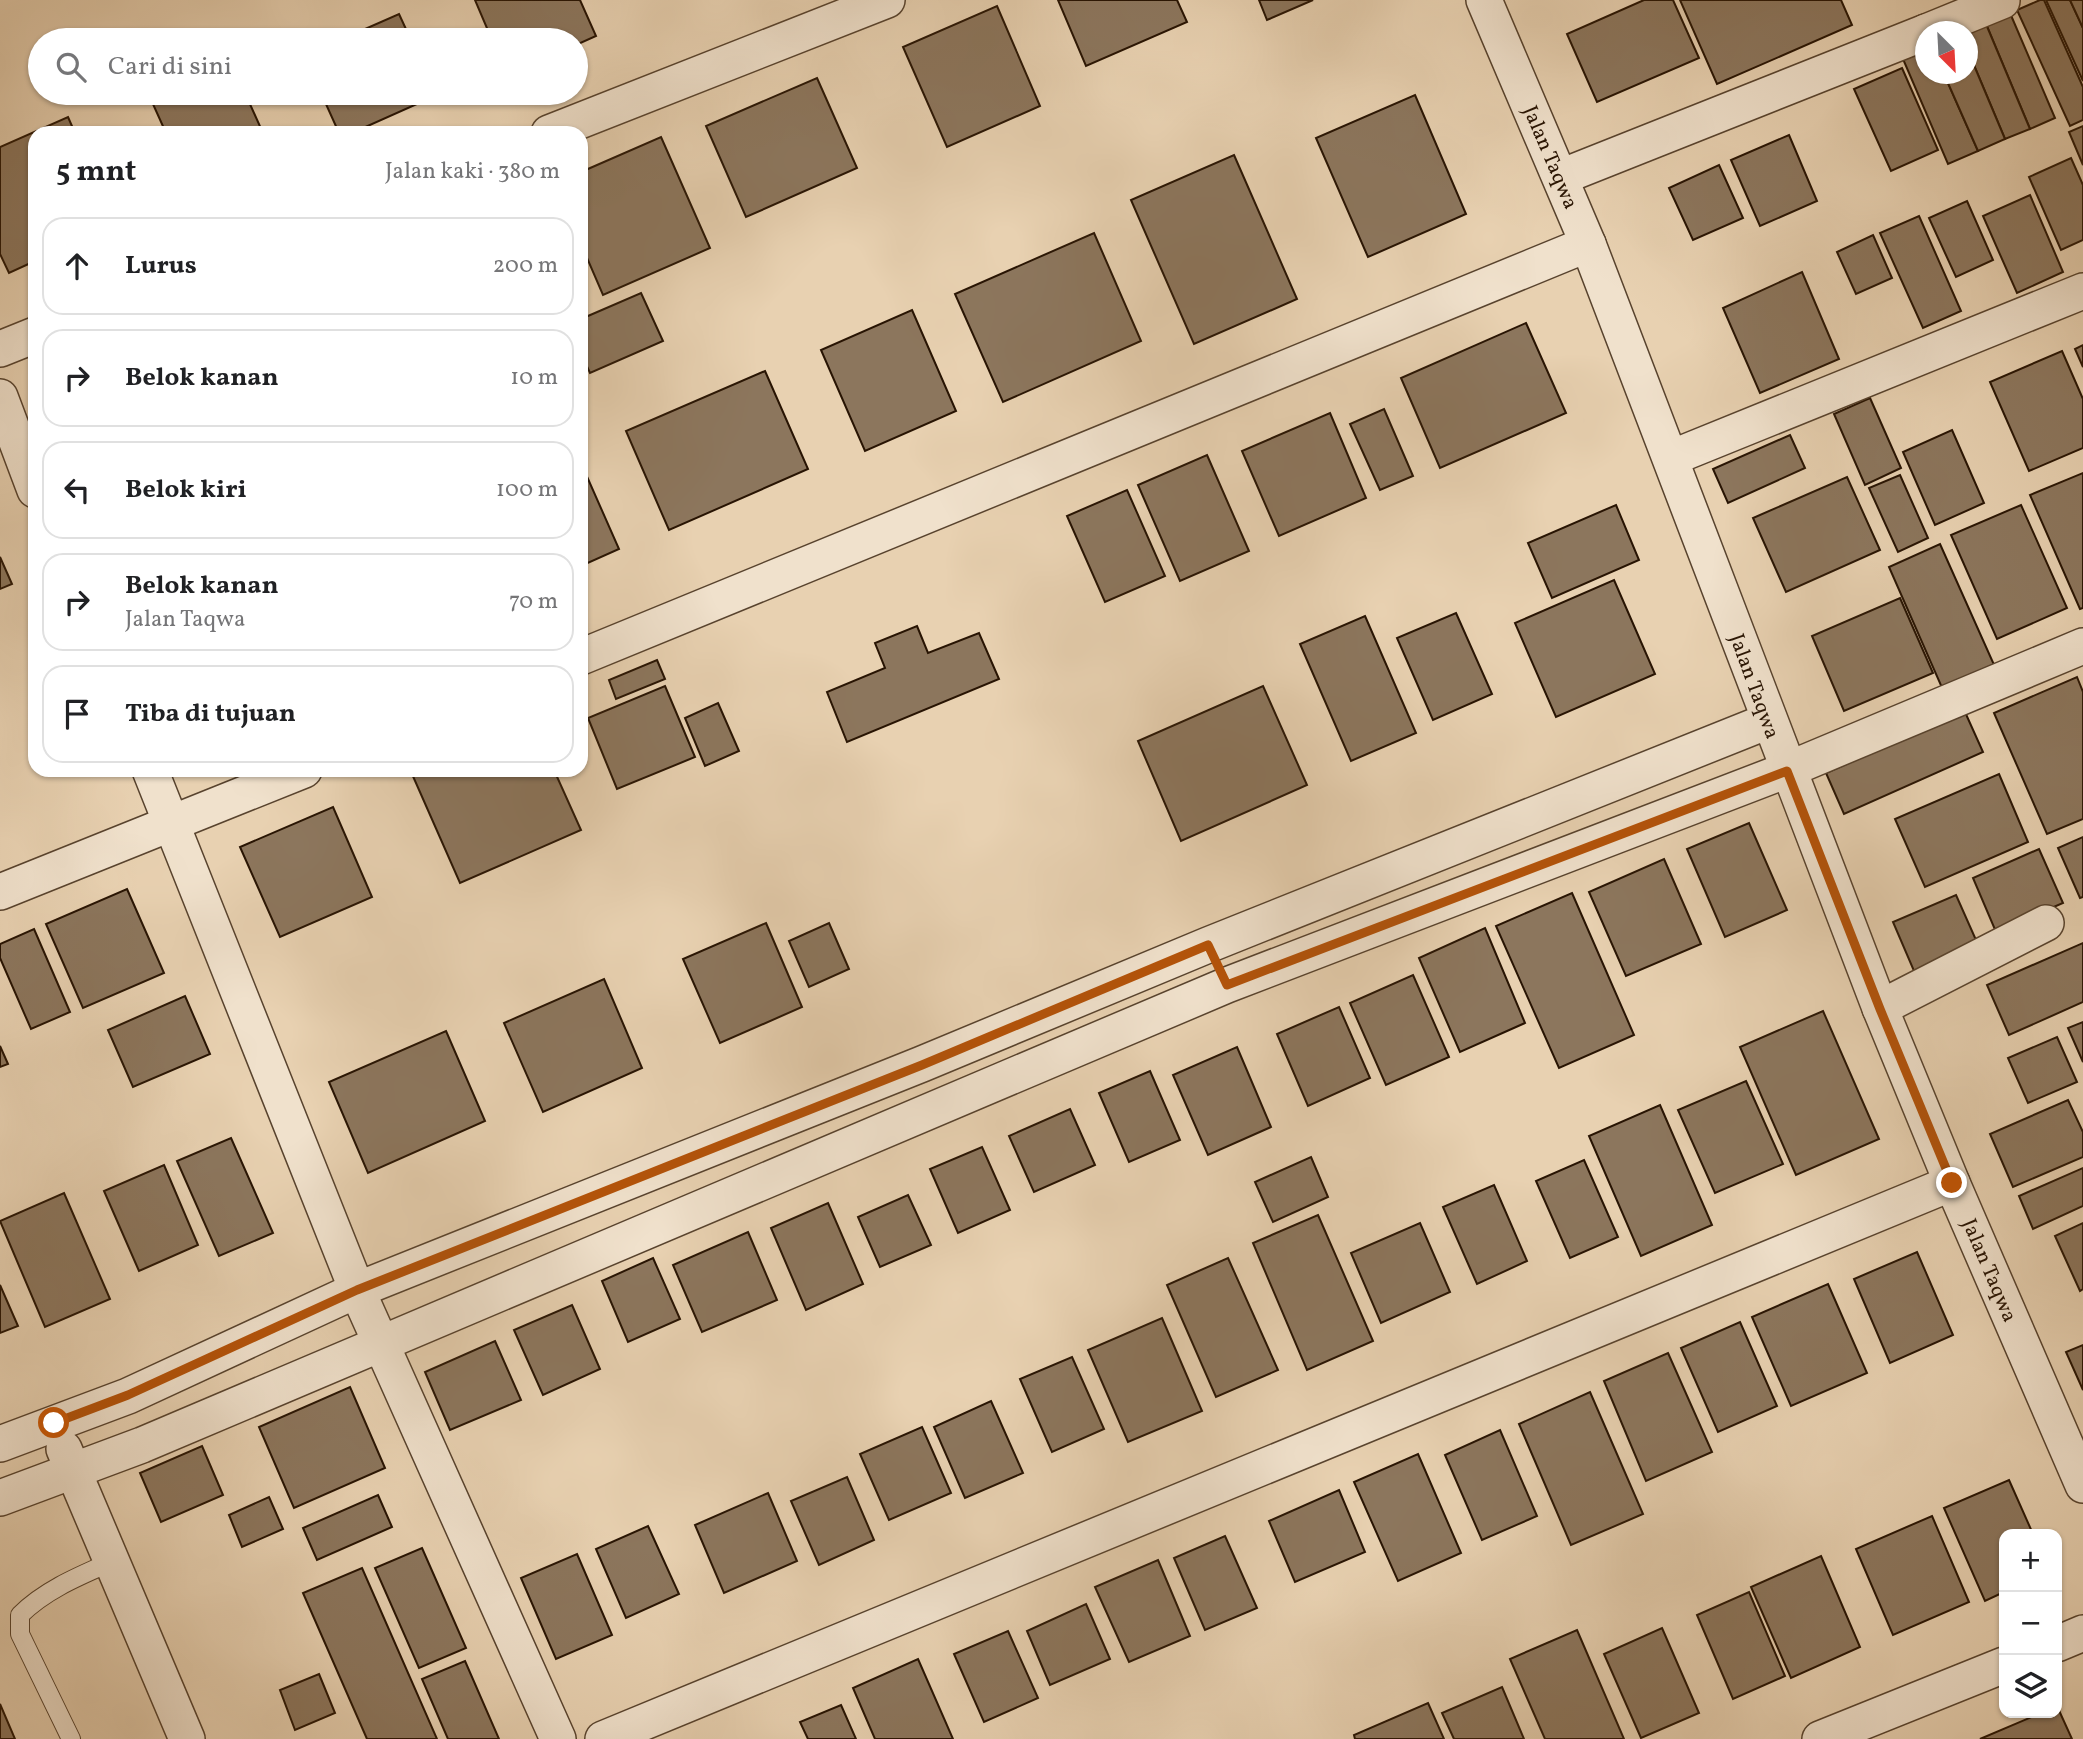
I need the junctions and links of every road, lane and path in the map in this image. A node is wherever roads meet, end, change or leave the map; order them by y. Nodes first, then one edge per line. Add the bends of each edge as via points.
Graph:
1 (887, 0) edge
2 (1484, 0) edge
3 (2002, 1) edge
4 (1953, 21) edge
5 (1915, 36) edge
6 (567, 126) edge
7 (1561, 177) junction
8 (1588, 244) junction
9 (2083, 291) edge
10 (28, 338) edge
11 (0, 349) edge
12 (0, 397) edge
13 (7, 442) edge
14 (1671, 458) junction
15 (28, 478) edge
16 (2083, 646) edge
17 (588, 654) edge
18 (1768, 721) junction
19 (1787, 771) junction
20 (153, 777) edge
21 (287, 777) edge
22 (173, 824) junction
23 (0, 892) edge
24 (2046, 923) dead end
25 (1208, 945) junction
26 (1227, 985) junction
27 (1880, 1009) junction
28 (922, 1065) junction
29 (937, 1108) junction
30 (1952, 1183) junction
31 (357, 1290) junction
32 (381, 1345) junction
33 (54, 1423) junction
34 (0, 1444) edge
35 (72, 1470) junction
36 (2083, 1485) edge
37 (0, 1498) edge
38 (111, 1562) junction
39 (2083, 1633) edge
40 (2062, 1642) edge
41 (1999, 1667) edge
42 (71, 1739) edge
43 (187, 1739) edge
44 (558, 1739) edge
45 (603, 1739) edge
46 (1820, 1739) edge

1 - 6 street
2 - 7 street, Jalan Taqwa
3 - 4 street
5 - 7 street
7 - 8 street, Jalan Taqwa
8 - 14 street, Jalan Taqwa
8 - 17 street
9 - 14 street
10 - 11 street
12 - 13 street
13 - 15 street
14 - 18 street, Jalan Taqwa
16 - 19 street
18 - 19 street, Jalan Taqwa
18 - 25 street
19 - 26 street
19 - 27 street, Jalan Taqwa
20 - 22 street
21 - 22 street
22 - 23 street
22 - 31 street
24 - 27 street
25 - 26 street
25 - 28 street
26 - 29 street
27 - 30 street, Jalan Taqwa
28 - 29 street
28 - 31 street
29 - 32 street
30 - 36 street, Jalan Taqwa
30 - 45 street
31 - 32 street
31 - 33 street via 128,1395
32 - 35 street via 142,1446
32 - 44 street
33 - 34 street
33 - 35 street
35 - 37 street
35 - 38 street
38 - 42 lane via 33,1602 20,1615 20,1634
38 - 43 street
39 - 40 street
41 - 46 street

